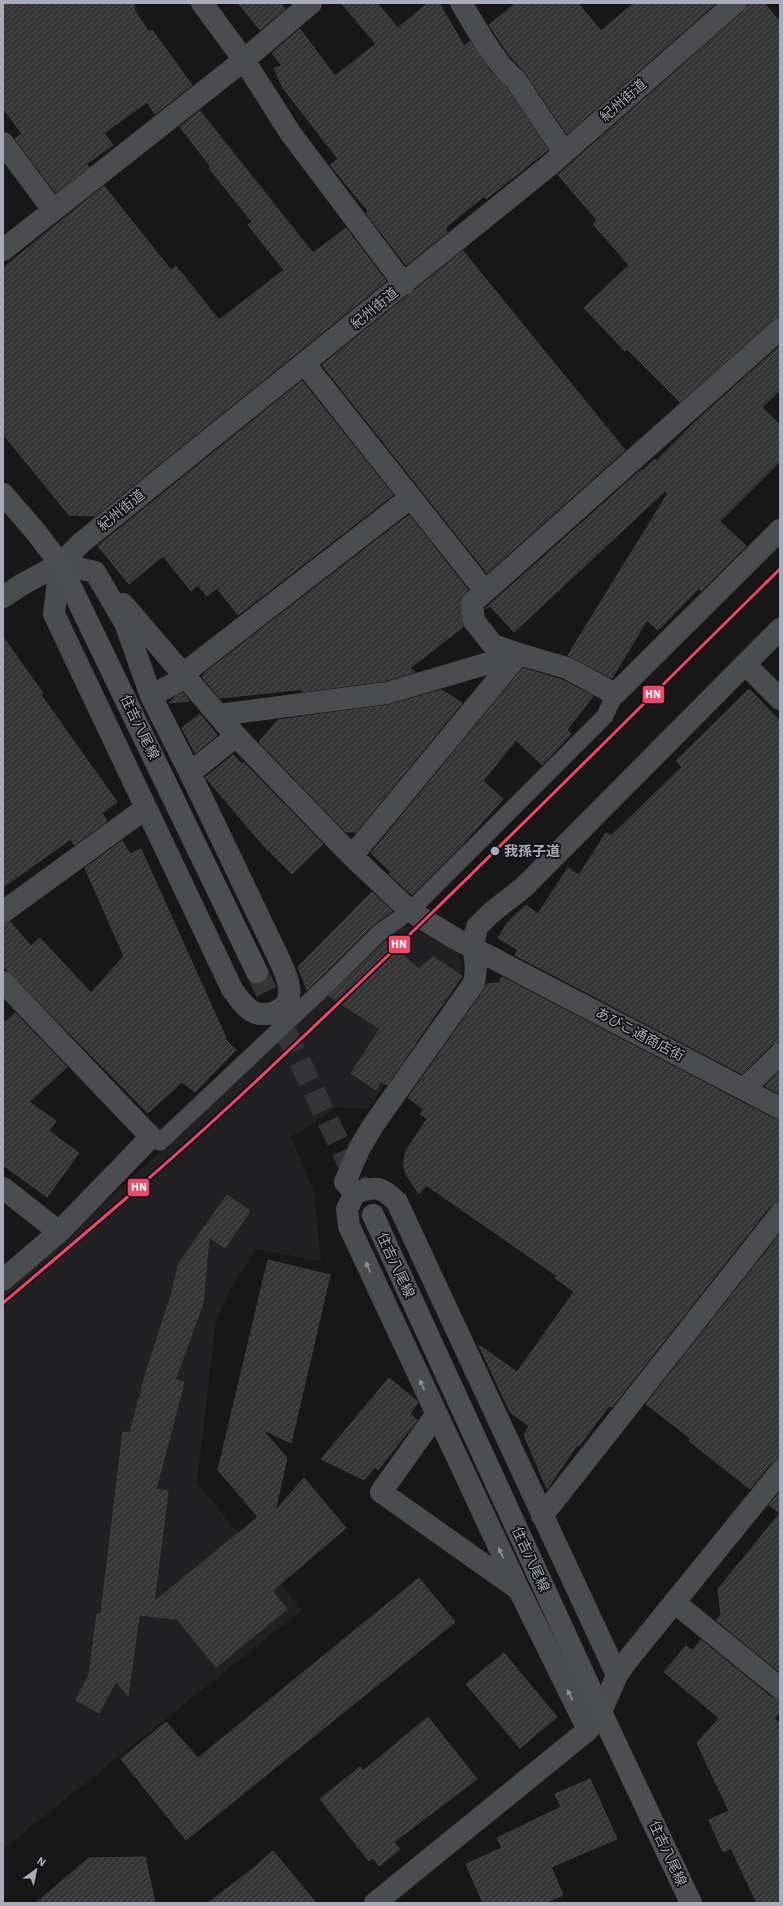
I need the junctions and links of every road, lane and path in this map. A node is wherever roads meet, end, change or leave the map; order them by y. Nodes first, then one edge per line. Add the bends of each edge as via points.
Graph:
1 (202, 3) edge
2 (311, 3) edge
3 (461, 3) edge
4 (735, 3) edge
5 (244, 60) junction
6 (3, 143) edge
7 (564, 152) junction
8 (53, 210) junction
9 (3, 250) edge
10 (404, 284) junction
11 (780, 329) edge
12 (304, 364) junction
13 (3, 494) edge
14 (410, 498) junction
15 (780, 530) edge
16 (60, 564) junction
17 (95, 572) junction
18 (485, 591) junction
19 (3, 597) edge
20 (780, 629) edge
21 (519, 654) junction
22 (744, 664) junction
23 (185, 676) junction
24 (615, 694) junction
25 (151, 696) junction
26 (780, 699) edge
27 (218, 715) junction
28 (236, 736) junction
29 (190, 773) junction
30 (146, 808) junction
31 (352, 856) junction
32 (410, 911) junction
33 (3, 912) edge
34 (473, 946) junction
35 (257, 972) tunnel mouth
36 (3, 982) edge
37 (780, 1054) edge
38 (745, 1088) junction
39 (780, 1108) edge
40 (151, 1138) junction
41 (3, 1188) edge
42 (354, 1193) junction
43 (373, 1214) tunnel mouth
44 (780, 1214) edge
45 (59, 1232) junction
46 (3, 1280) edge
47 (436, 1415) junction
48 (780, 1472) edge
49 (542, 1516) junction
50 (519, 1590) junction
51 (674, 1602) junction
52 (617, 1675) junction
53 (780, 1688) edge
54 (601, 1712) junction
55 (588, 1730) junction
56 (376, 1903) edge
57 (691, 1903) edge

1 - 5 street
2 - 5 street
3 - 7 street via 499,62 515,79
4 - 7 street, 紀州街道
5 - 8 street
5 - 10 street via 291,134
6 - 8 street
7 - 10 street, 紀州街道
8 - 9 street
10 - 12 street, 紀州街道
11 - 18 street
12 - 14 street
12 - 16 street, 紀州街道 via 81,543
13 - 16 main road, 住吉八尾線
14 - 18 street
14 - 23 street
15 - 24 street
16 - 17 street
16 - 19 street, 紀州街道
16 - 30 street via 54,614
16 - 35 main road, 住吉八尾線
17 - 23 street, あびこ通商店街
17 - 25 street via 125,623
18 - 21 street via 472,602 474,621 492,645
20 - 22 street
21 - 24 street via 567,668
21 - 27 street via 387,693
21 - 31 street
22 - 26 street
22 - 34 street via 524,887 477,927
23 - 25 street
23 - 27 street, あびこ通商店街
24 - 32 lane via 605,716
25 - 29 street
27 - 28 street, あびこ通商店街
28 - 29 street
28 - 31 street, あびこ通商店街
29 - 30 street via 285,974 289,995 287,1003 281,1009 268,1015 255,1014 242,1004 232,989
30 - 33 street
31 - 32 street, あびこ通商店街
32 - 34 street, あびこ通商店街
32 - 40 lane via 379,933 160,1142
34 - 38 street, あびこ通商店街
34 - 42 street via 476,968 474,983 359,1149 344,1182
36 - 40 street
37 - 38 street
38 - 39 street, あびこ通商店街
40 - 45 street
41 - 45 street
47 -> 42 street via 349,1226 347,1209
42 - 49 street via 372,1187 386,1191 397,1202
43 - 54 main road, 住吉八尾線
44 - 49 street
45 - 46 street
50 -> 47 street
47 - 50 street via 381,1492
48 - 51 street
49 - 52 street
55 -> 50 street
51 - 52 street
51 - 53 street
52 - 54 street
54 - 55 street
54 - 57 main road, 住吉八尾線
55 - 56 street

